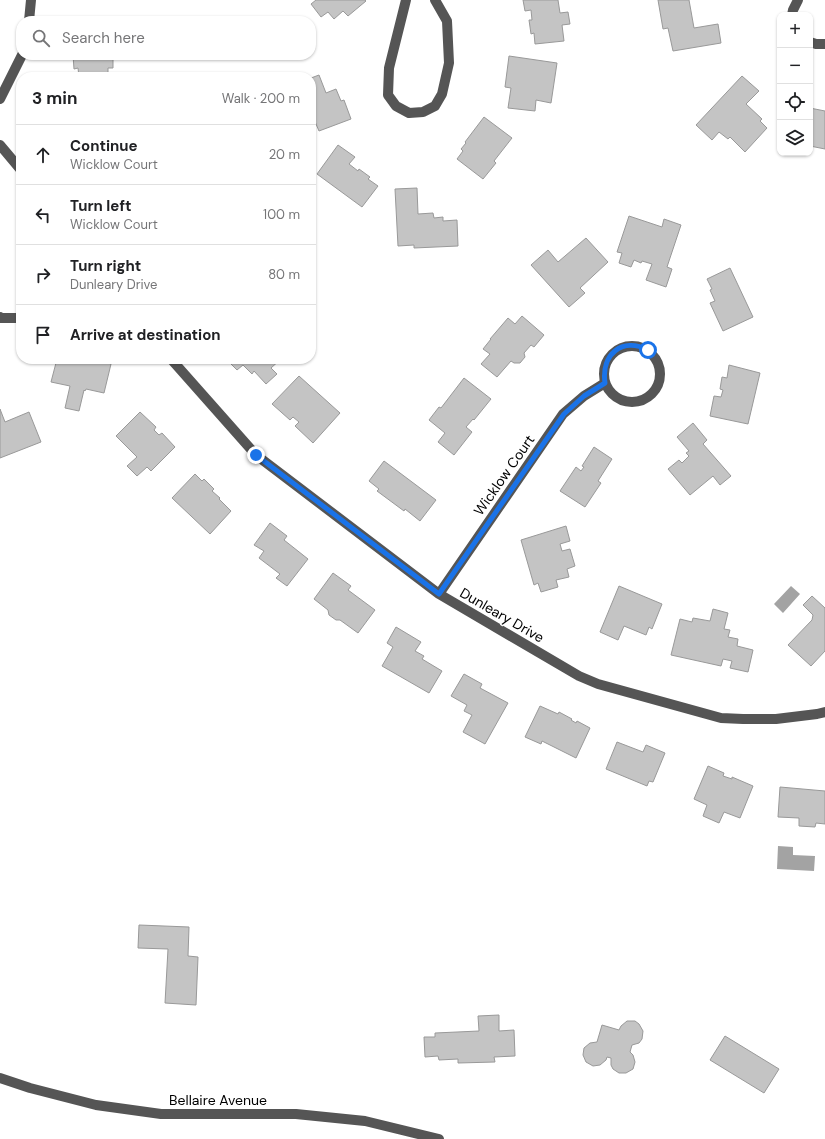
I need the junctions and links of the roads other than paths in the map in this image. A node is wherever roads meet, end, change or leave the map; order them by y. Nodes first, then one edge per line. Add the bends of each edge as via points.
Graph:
1 (31, 0) edge
2 (406, 0) edge
3 (435, 0) edge
4 (798, 0) edge
5 (793, 12) edge
6 (29, 16) edge
7 (813, 43) edge
8 (825, 44) edge
9 (20, 60) edge
10 (0, 99) edge
11 (0, 145) edge
12 (16, 164) edge
13 (0, 317) edge
14 (16, 318) edge
15 (175, 364) edge
16 (605, 383) junction
17 (439, 594) junction
18 (825, 712) edge
19 (0, 1078) edge
20 (438, 1139) edge

1 - 6 street
2 - 3 street via 389,68 388,95 396,106 409,113 423,112 435,106 442,94 449,63 447,21
4 - 5 street
7 - 8 street
9 - 10 street
11 - 12 street
13 - 14 street
15 - 17 street, Dunleary Drive via 256,455
16 - 16 street via 605,365 612,354 623,347 632,345 648,350 656,357 660,366 659,385 646,400 626,402 610,392
16 - 17 street, Wicklow Court via 584,396 564,414
17 - 18 street, Dunleary Drive via 578,676 598,684 721,718 776,719
19 - 20 street, Bellaire Avenue via 96,1105 161,1114 312,1115 365,1121

